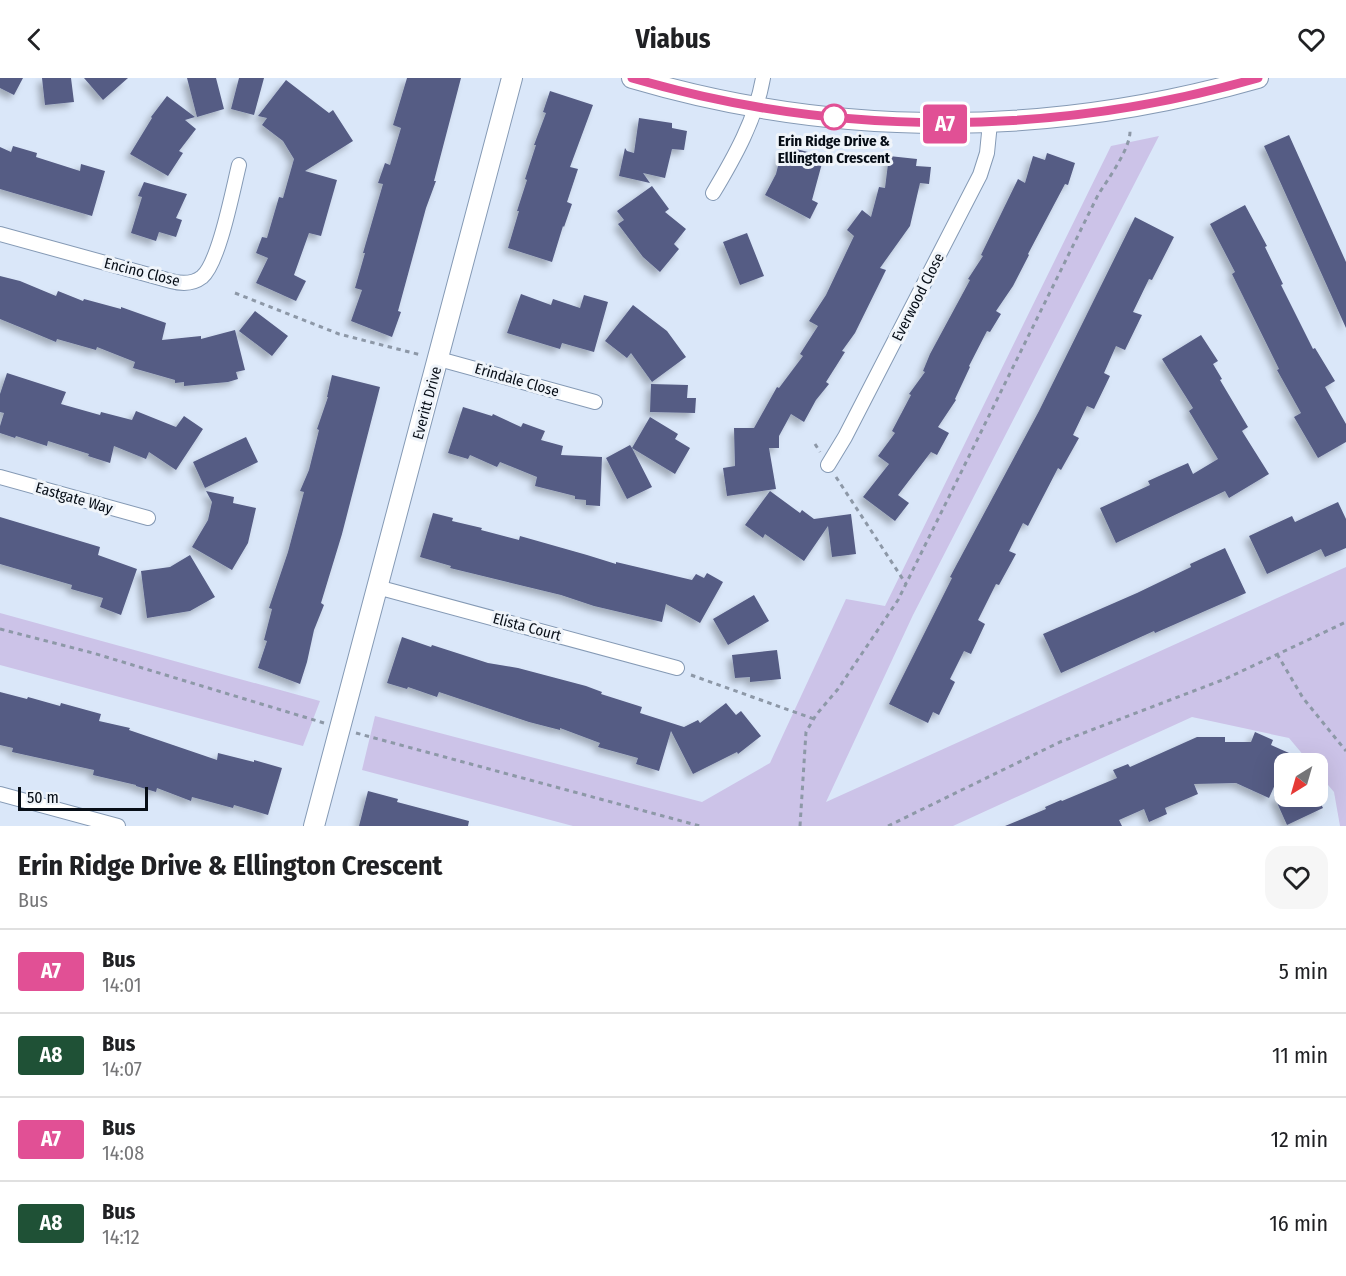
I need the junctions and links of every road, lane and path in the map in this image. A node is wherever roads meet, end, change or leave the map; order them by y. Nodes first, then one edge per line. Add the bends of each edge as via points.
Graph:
1 (512, 78) edge
2 (632, 78) edge
3 (763, 78) edge
4 (1258, 78) edge
5 (755, 107) junction
6 (990, 123) junction
7 (1130, 130) dead end
8 (239, 165) dead end
9 (713, 193) dead end
10 (0, 234) edge
11 (235, 293) dead end
12 (439, 359) junction
13 (595, 402) dead end
14 (828, 465) dead end
15 (0, 477) edge
16 (846, 490) dead end
17 (148, 518) dead end
18 (906, 584) junction
19 (377, 587) junction
20 (1346, 622) edge
21 (0, 629) edge
22 (1277, 654) junction
23 (677, 668) joint
24 (814, 719) junction
25 (340, 728) junction
26 (1346, 751) edge
27 (0, 794) edge
28 (118, 826) edge
29 (314, 826) edge
30 (700, 826) edge
31 (800, 826) edge
32 (888, 826) edge

1 - 12 street, Everitt Drive
2 - 5 street
3 - 5 street
4 - 6 street via 1092,113
5 - 6 street via 920,123
5 - 9 street via 737,152
6 - 14 street, Everwood Close via 980,175
7 - 18 path via 1127,145 1098,195
8 - 10 street, Encino Close via 214,258 206,273 193,282 171,281
11 - 12 path via 339,334
12 - 13 street, Erindale Close
12 - 19 street, Everitt Drive
15 - 17 street, Eastgate Way
16 - 18 path
18 - 24 path via 868,646
19 - 23 street, Elista Court
19 - 25 street, Everitt Drive
20 - 22 path
21 - 25 path
22 - 26 path via 1303,698
22 - 32 path via 1225,679 1060,742
23 - 24 path
24 - 31 path via 806,732
25 - 29 street, Everitt Drive
25 - 30 path
27 - 28 street

